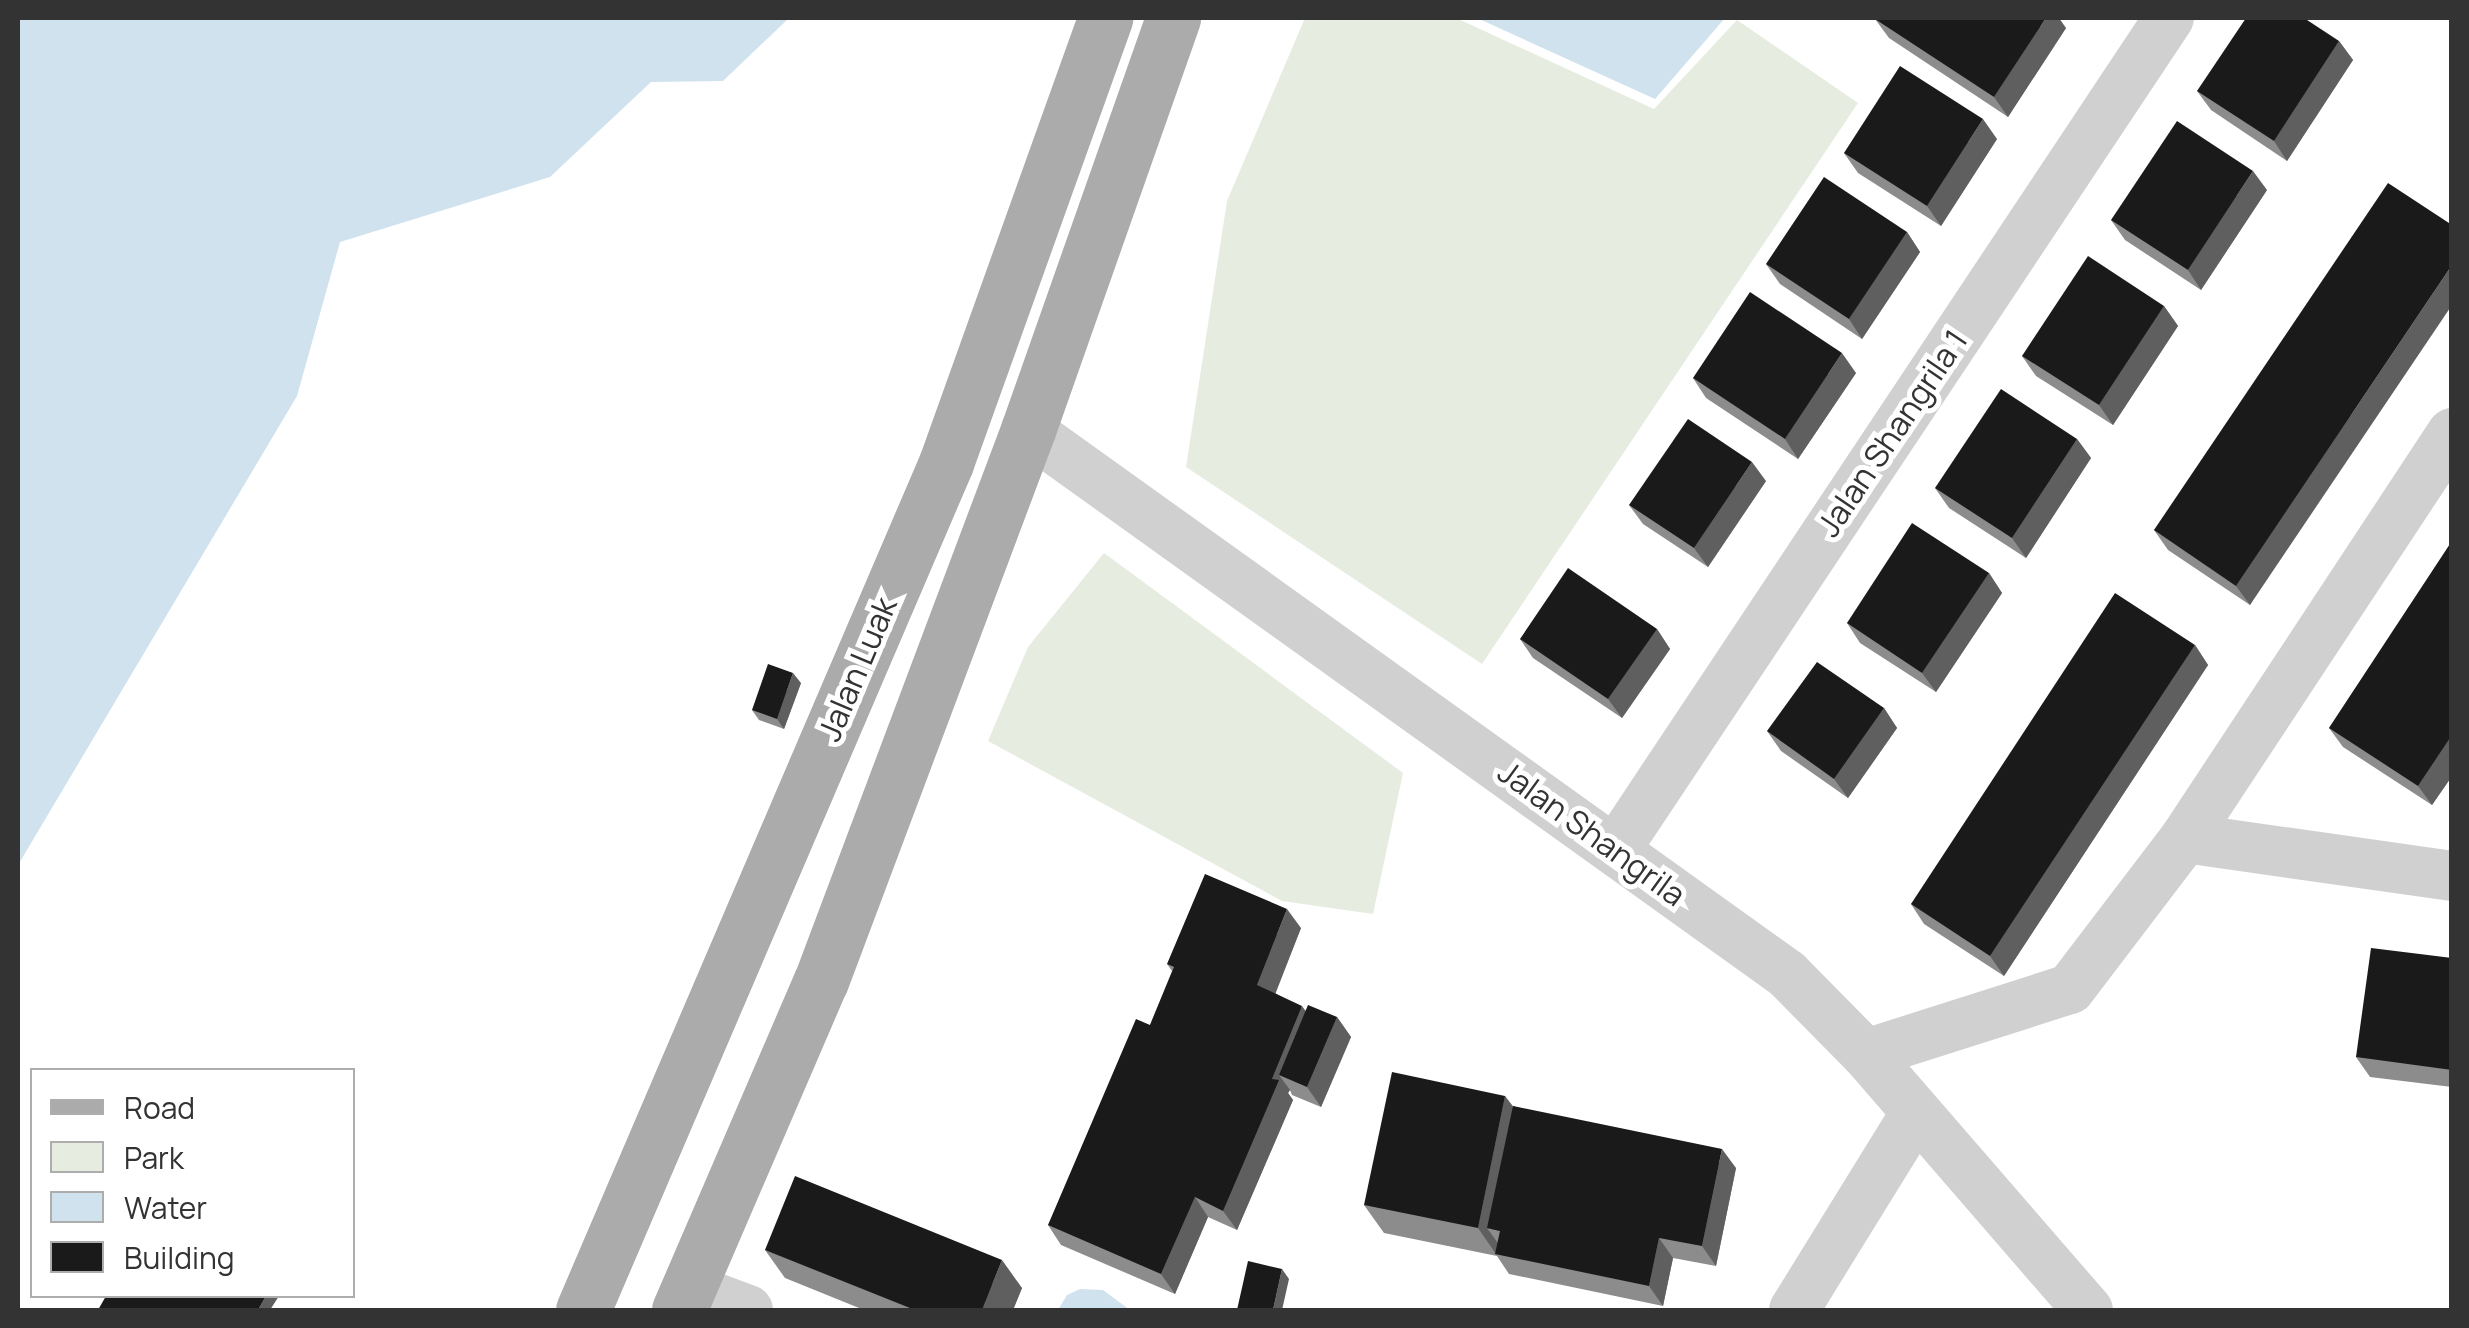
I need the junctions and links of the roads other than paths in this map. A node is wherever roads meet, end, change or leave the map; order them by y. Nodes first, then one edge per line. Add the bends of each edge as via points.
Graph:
1 (1105, 18) edge
2 (1173, 18) edge
3 (2169, 18) edge
4 (1028, 430) junction
5 (2452, 433) edge
6 (2185, 838) junction
7 (1616, 849) junction
8 (2452, 876) edge
9 (1866, 1054) junction
10 (1915, 1114) junction
11 (684, 1299) edge
12 (583, 1310) edge
13 (748, 1310) edge
14 (1794, 1310) edge
15 (2088, 1310) edge

1 - 12 main road, Jalan Luak via 946,463
2 - 4 main road
3 - 7 street, Jalan Shangrila 1
4 - 7 street, Jalan Shangrila
4 - 11 main road via 821,980
5 - 6 street
6 - 8 street
6 - 9 street via 2070,989
7 - 9 street, Jalan Shangrila via 1787,974
9 - 10 street, Jalan Shangrila
10 - 14 street
10 - 15 street, Jalan Shangrila
11 - 13 street

